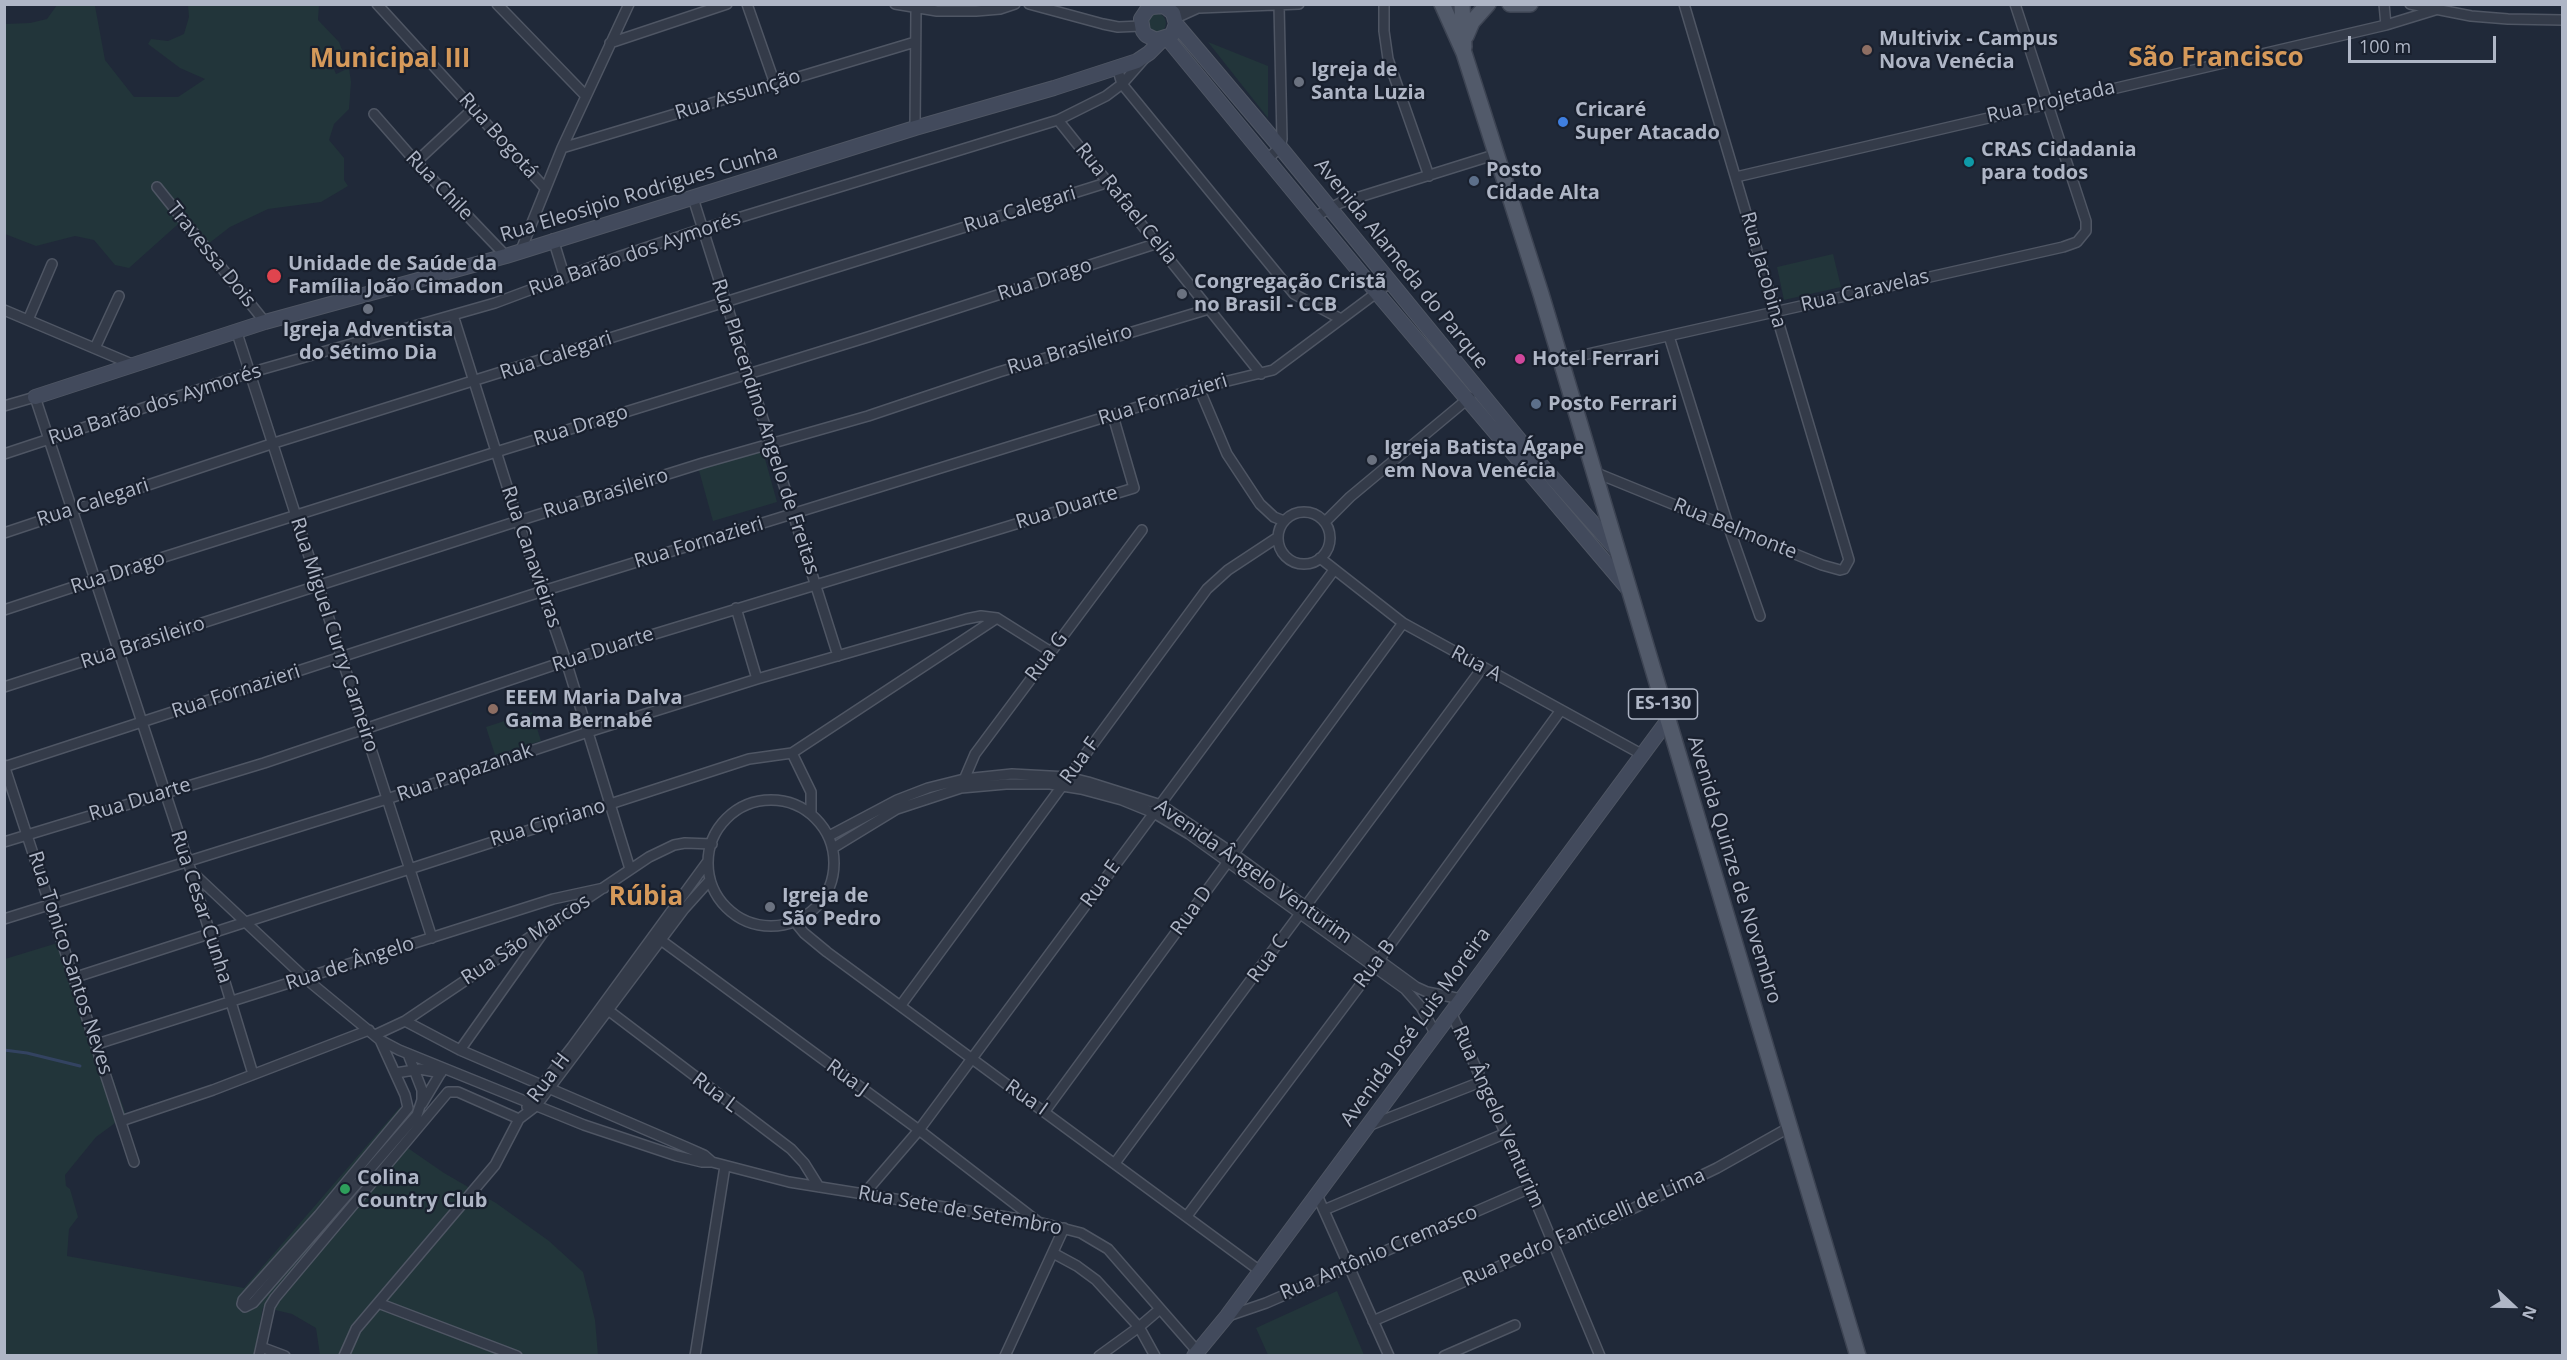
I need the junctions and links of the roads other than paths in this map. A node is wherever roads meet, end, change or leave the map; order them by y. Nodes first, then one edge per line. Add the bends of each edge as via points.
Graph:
1 (377, 4) edge
2 (498, 4) edge
3 (629, 4) edge
4 (727, 4) edge
5 (747, 4) edge
6 (895, 4) edge
7 (1015, 4) edge
8 (1299, 4) edge
9 (1384, 4) edge
10 (1442, 4) edge
11 (1462, 4) edge
12 (1488, 4) edge
13 (1509, 4) edge
14 (1530, 4) edge
15 (1684, 4) edge
16 (2015, 4) edge
17 (2384, 4) edge
18 (2410, 4) edge
19 (1029, 5) edge
20 (1154, 6) edge
21 (1279, 6) edge
22 (992, 7) edge
23 (1199, 8) junction
24 (916, 9) junction
25 (2435, 10) junction
26 (2562, 20) edge
27 (1176, 21) junction
28 (2386, 25) junction
29 (1144, 31) junction
30 (1164, 39) junction
31 (915, 42) junction
32 (610, 43) junction
33 (1464, 49) junction
34 (1145, 56) junction
35 (1117, 67) junction
36 (775, 84) junction
37 (1122, 84) junction
38 (586, 96) junction
39 (2047, 102) junction
40 (474, 108) junction
41 (374, 114) dead end
42 (1058, 120) junction
43 (915, 128) junction
44 (1280, 147) junction
45 (562, 148) junction
46 (1497, 154) junction
47 (1268, 159) junction
48 (416, 162) junction
49 (1429, 176) junction
50 (1736, 177) junction
51 (1109, 182) junction
52 (157, 187) dead end
53 (545, 188) junction
54 (693, 198) junction
55 (1330, 208) junction
56 (1316, 216) junction
57 (702, 229) junction
58 (553, 239) junction
59 (1158, 243) junction
60 (521, 250) junction
61 (506, 256) junction
62 (52, 264) dead end
63 (565, 278) junction
64 (1391, 282) junction
65 (1377, 293) junction
66 (119, 296) dead end
67 (726, 302) junction
68 (1209, 309) junction
69 (4, 310) edge
70 (1775, 312) junction
71 (453, 315) junction
72 (1341, 319) junction
73 (28, 320) junction
74 (266, 322) junction
75 (237, 333) junction
76 (1669, 336) junction
77 (95, 348) junction
78 (1561, 360) junction
79 (134, 365) junction
80 (249, 373) junction
81 (1261, 374) junction
82 (749, 375) junction
83 (474, 382) junction
84 (1199, 388) junction
85 (1479, 390) junction
86 (4, 397) edge
87 (35, 397) junction
88 (1467, 399) junction
89 (17, 402) junction
90 (4, 406) edge
91 (1113, 416) junction
92 (49, 440) junction
93 (271, 444) junction
94 (772, 444) junction
95 (496, 452) junction
96 (4, 454) edge
97 (1594, 472) junction
98 (71, 510) junction
99 (793, 513) junction
100 (295, 516) junction
101 (518, 521) junction
102 (1284, 521) junction
103 (1325, 522) junction
104 (1729, 528) junction
105 (1142, 530) dead end
106 (4, 533) edge
107 (1843, 536) joint
108 (1278, 537) junction
109 (1617, 549) junction
110 (1320, 558) junction
111 (1334, 570) junction
112 (94, 580) junction
113 (816, 585) junction
114 (319, 587) junction
115 (1629, 590) junction
116 (543, 591) junction
117 (736, 608) junction
118 (4, 610) edge
119 (1760, 616) dead end
120 (997, 618) junction
121 (1403, 623) junction
122 (118, 651) junction
123 (1051, 652) junction
124 (838, 656) junction
125 (341, 658) junction
126 (566, 661) junction
127 (1483, 667) junction
128 (757, 679) junction
129 (4, 687) edge
130 (1561, 710) junction
131 (1668, 720) junction
132 (141, 722) junction
133 (363, 730) junction
134 (588, 732) junction
135 (792, 753) junction
136 (1643, 754) junction
137 (5, 766) edge
138 (1065, 782) junction
139 (962, 784) junction
140 (164, 793) junction
141 (387, 799) junction
142 (611, 804) junction
143 (1161, 805) junction
144 (1154, 813) junction
145 (811, 814) junction
146 (27, 835) junction
147 (829, 836) junction
148 (4, 842) edge
149 (712, 844) junction
150 (833, 848) junction
151 (1231, 858) junction
152 (708, 861) junction
153 (188, 867) junction
154 (408, 868) junction
155 (630, 869) junction
156 (710, 880) junction
157 (604, 888) junction
158 (50, 904) junction
159 (1303, 911) junction
160 (4, 919) edge
161 (242, 921) junction
162 (795, 922) junction
163 (549, 926) junction
164 (210, 932) junction
165 (432, 938) junction
166 (657, 938) junction
167 (1376, 964) junction
168 (73, 978) junction
169 (305, 978) junction
170 (1461, 999) junction
171 (231, 1002) junction
172 (901, 1005) junction
173 (606, 1008) junction
174 (1451, 1012) junction
175 (405, 1021) junction
176 (1435, 1033) junction
177 (375, 1035) junction
178 (97, 1044) junction
179 (460, 1050) junction
180 (408, 1054) junction
181 (972, 1059) junction
182 (415, 1069) junction
183 (442, 1071) junction
184 (396, 1073) junction
185 (253, 1074) junction
186 (1483, 1081) junction
187 (545, 1087) junction
188 (421, 1106) junction
189 (527, 1110) junction
190 (1045, 1111) junction
191 (121, 1121) junction
192 (1367, 1126) junction
193 (1790, 1127) junction
194 (919, 1130) junction
195 (1506, 1133) junction
196 (134, 1162) dead end
197 (712, 1162) junction
198 (1115, 1163) junction
199 (725, 1166) junction
200 (819, 1187) junction
201 (1530, 1188) junction
202 (864, 1194) junction
203 (1317, 1195) junction
204 (1324, 1210) junction
205 (1187, 1216) junction
206 (1038, 1222) junction
207 (1064, 1228) junction
208 (1553, 1244) junction
209 (1053, 1253) junction
210 (1348, 1267) junction
211 (1260, 1271) junction
212 (378, 1303) junction
213 (1160, 1309) junction
214 (1227, 1316) junction
215 (1373, 1321) junction
216 (1515, 1325) dead end
217 (1139, 1327) junction
218 (260, 1351) edge
219 (1195, 1353) edge
220 (1596, 1354) edge
221 (285, 1356) edge
222 (344, 1356) edge
223 (517, 1356) edge
224 (695, 1356) edge
225 (1005, 1356) edge
226 (1099, 1356) edge
227 (1155, 1356) edge
228 (1389, 1356) edge
229 (1444, 1356) edge
230 (1858, 1356) edge

1 - 40 street, Rua Bogotá
2 - 38 street
3 - 32 street
4 - 32 street
5 - 36 street
6 - 24 street
7 - 22 street
8 - 21 street
9 - 49 street via 1388,59
10 - 33 main road, ES-130
11 - 33 main road, ES-130
12 - 33 main road via 1472,22
13 - 14 main road
15 - 50 street, Rua Jacobina
16 - 39 street
17 - 28 street
18 - 25 street
19 - 29 street
20 - 23 street
20 - 27 street, Avenida Alameda do Parque via 1173,13
20 - 29 street via 1142,19
21 - 23 street
21 - 44 street
22 - 24 street
23 - 27 street
24 - 31 street
25 - 26 street via 2508,20
25 - 28 street, Rua Projetada
27 - 30 street via 1172,35
27 - 44 street, Avenida Alameda do Parque
28 - 39 street, Rua Projetada
29 - 30 street via 1156,40
29 - 34 street
30 - 34 street
30 - 47 street
31 - 36 street, Rua Assunção
31 - 43 street
32 - 38 street
33 - 46 main road, Avenida Quinze de Novembro / ES-130
34 - 35 street, Rua Eleosipio Rodrigues Cunha
34 - 37 street, Rua Barão dos Aymorés
35 - 37 street
35 - 43 street, Rua Eleosipio Rodrigues Cunha
36 - 45 street, Rua Assunção
37 - 42 street, Rua Barão dos Aymorés
37 - 72 street via 1294,294
38 - 45 street
39 - 50 street, Rua Projetada
39 - 70 street, Rua Caravelas via 2086,221 2081,239 2063,247
40 - 48 street
40 - 53 street, Rua Bogotá
41 - 48 street, Rua Chile
42 - 51 street, Rua Rafael Celia
42 - 57 street, Rua Barão dos Aymorés
43 - 54 street, Rua Eleosipio Rodrigues Cunha
44 - 47 street
44 - 55 street, Avenida Alameda do Parque
45 - 53 street
46 - 49 street
46 - 78 main road, Avenida Quinze de Novembro / ES-130
47 - 56 street
48 - 61 street, Rua Chile
49 - 55 street
50 - 70 street, Rua Jacobina
51 - 59 street, Rua Rafael Celia
51 - 67 street, Rua Calegari
52 - 74 street, Travessa Dois
53 - 60 street
54 - 57 street, Rua Placendino Angelo de Freitas
54 - 58 street, Rua Eleosipio Rodrigues Cunha
55 - 56 street
55 - 64 street, Avenida Alameda do Parque
56 - 65 street
57 - 63 street, Rua Barão dos Aymorés
57 - 67 street, Rua Placendino Angelo de Freitas
58 - 60 street, Rua Eleosipio Rodrigues Cunha
58 - 63 street
59 - 68 street, Rua Rafael Celia
59 - 82 street, Rua Drago
60 - 61 street, Rua Eleosipio Rodrigues Cunha
61 - 74 street, Rua Eleosipio Rodrigues Cunha
62 - 73 street
63 - 71 street, Rua Barão dos Aymorés
64 - 65 street, Rua Fornazieri
64 - 85 street, Avenida Alameda do Parque
65 - 72 street, Rua Fornazieri
65 - 88 street
66 - 77 street
67 - 82 street, Rua Placendino Angelo de Freitas
67 - 83 street, Rua Calegari
68 - 81 street, Rua Rafael Celia
68 - 94 street, Rua Brasileiro
69 - 73 street
70 - 76 street, Rua Caravelas
70 - 107 street, Rua Jacobina
71 - 80 street, Rua Barão dos Aymorés
71 - 83 street, Rua Canavieiras
72 - 81 street, Rua Fornazieri via 1281,364
73 - 77 street
74 - 75 street, Rua Eleosipio Rodrigues Cunha
75 - 79 street, Rua Eleosipio Rodrigues Cunha
75 - 80 street, Rua Miguel Curry Carneiro
76 - 78 street, Rua Caravelas
76 - 104 street
77 - 79 street
78 - 97 main road, Avenida Quinze de Novembro / ES-130
79 - 87 street, Rua Eleosipio Rodrigues Cunha
80 - 92 street, Rua Barão dos Aymorés
80 - 93 street, Rua Miguel Curry Carneiro
81 - 84 street, Rua Fornazieri
82 - 94 street, Rua Placendino Angelo de Freitas
82 - 95 street, Rua Drago
83 - 93 street, Rua Calegari
83 - 95 street, Rua Canavieiras
84 - 91 street, Rua Fornazieri
84 - 102 street via 1232,463 1260,504
85 - 88 street
85 - 109 street, Avenida Alameda do Parque
86 - 89 street
87 - 89 street, Rua Eleosipio Rodrigues Cunha
87 - 92 street, Rua Cesar Cunha
88 - 103 street
88 - 115 street
89 - 90 street, Rua Eleosipio Rodrigues Cunha
91 - 99 street, Rua Fornazieri
91 - 113 street, Rua Duarte via 1134,488
92 - 96 street, Rua Barão dos Aymorés
92 - 98 street, Rua Cesar Cunha
93 - 98 street, Rua Calegari
93 - 100 street, Rua Miguel Curry Carneiro
94 - 99 street, Rua Placendino Angelo de Freitas
94 - 101 street, Rua Brasileiro
95 - 100 street, Rua Drago
95 - 101 street, Rua Canavieiras
97 - 104 street, Rua Belmonte
97 - 109 main road, Avenida Quinze de Novembro / ES-130
98 - 106 street, Rua Calegari
98 - 112 street, Rua Cesar Cunha
99 - 113 street, Rua Placendino Angelo de Freitas
99 - 116 street, Rua Fornazieri
100 - 112 street, Rua Drago
100 - 114 street, Rua Miguel Curry Carneiro
101 - 114 street, Rua Brasileiro
101 - 116 street, Rua Canavieiras
102 - 103 street via 1309,512
102 - 108 street
103 - 110 street via 1329,544
104 - 107 street, Rua Belmonte via 1840,570 1849,560
104 - 119 street
105 - 123 street, Rua G
108 - 110 street via 1290,559 1305,563
108 - 138 street, Rua F via 1207,589
109 - 115 main road, Avenida Quinze de Novembro / ES-130
110 - 111 street, Rua A
111 - 121 street, Rua A
111 - 143 street, Rua E
112 - 118 street, Rua Drago
112 - 122 street, Rua Cesar Cunha
113 - 117 street, Rua Duarte
113 - 124 street, Rua Placendino Angelo de Freitas
114 - 122 street, Rua Brasileiro
114 - 125 street, Rua Miguel Curry Carneiro
115 - 131 main road, Avenida Quinze de Novembro / ES-130
116 - 125 street, Rua Fornazieri
116 - 126 street, Rua Canavieiras
117 - 126 street, Rua Duarte
117 - 128 street
120 - 123 street
120 - 124 street, Rua Papazanak via 966,619
120 - 135 street, Rua Cipriano
121 - 127 street, Rua A
121 - 151 street, Rua D
122 - 129 street, Rua Brasileiro
122 - 132 street, Rua Cesar Cunha
123 - 139 street, Rua G via 975,754
124 - 128 street, Rua Papazanak
125 - 132 street, Rua Fornazieri
125 - 133 street, Rua Miguel Curry Carneiro
126 - 133 street, Rua Duarte
126 - 134 street, Rua Canavieiras
127 - 130 street, Rua A
127 - 159 street, Rua C
128 - 134 street, Rua Papazanak
130 - 136 street, Rua A
130 - 167 street, Rua B
131 - 136 street, Avenida José Luis Moreira
131 - 193 main road, Avenida Quinze de Novembro / ES-130
132 - 137 street, Rua Fornazieri
132 - 140 street, Rua Cesar Cunha
133 - 140 street, Rua Duarte
133 - 141 street, Rua Miguel Curry Carneiro
134 - 141 street, Rua Papazanak
134 - 142 street, Rua Canavieiras
135 - 142 street, Rua Cipriano via 748,759
135 - 145 street via 811,792
136 - 170 street, Avenida José Luis Moreira
137 - 146 street, Rua Tonico Santos Neves
138 - 139 street, Avenida Ângelo Venturim via 1012,774
138 - 143 street, Avenida Ângelo Venturim via 1116,789
138 - 144 street, Avenida Ângelo Venturim
138 - 172 street, Rua F
139 - 147 street, Avenida Ângelo Venturim via 928,788 897,800
139 - 150 street, Avenida Ângelo Venturim via 897,809
140 - 146 street, Rua Duarte
140 - 153 street, Rua Cesar Cunha
141 - 153 street, Rua Papazanak
141 - 154 street, Rua Miguel Curry Carneiro
142 - 154 street, Rua Cipriano
142 - 155 street, Rua Canavieiras
143 - 144 street, Rua E
143 - 151 street, Avenida Ângelo Venturim
144 - 151 street, Avenida Ângelo Venturim
144 - 181 street, Rua E
145 - 147 street
145 - 149 street via 794,804 759,801 728,817
146 - 148 street, Rua Duarte
146 - 158 street, Rua Tonico Santos Neves
147 - 150 street
149 - 152 street
149 - 155 street, Rua São Marcos via 674,845
150 - 162 street via 831,883 824,899
151 - 159 street, Avenida Ângelo Venturim
151 - 190 street, Rua D
152 - 156 street
152 - 166 street, Rua H
153 - 158 street, Rua Papazanak
153 - 161 street, Rua Sete de Setembro
153 - 164 street, Rua Cesar Cunha
154 - 161 street, Rua Cipriano
154 - 165 street, Rua Miguel Curry Carneiro
155 - 157 street, Rua São Marcos
156 - 162 street via 722,903 743,921 779,927
156 - 166 street, Rua H
157 - 163 street, Rua São Marcos
157 - 165 street, Rua de Ângelo via 553,899
158 - 160 street, Rua Papazanak
158 - 168 street, Rua Tonico Santos Neves
159 - 167 street, Avenida Ângelo Venturim
159 - 198 street, Rua C
161 - 164 street, Rua Cipriano
161 - 169 street, Rua Sete de Setembro
162 - 172 street, Rua I via 811,940
163 - 175 street, Rua São Marcos
163 - 179 street
164 - 168 street, Rua Cipriano
164 - 171 street, Rua Cesar Cunha
165 - 169 street, Rua de Ângelo
166 - 173 street, Rua H
166 - 194 street, Rua J
167 - 170 street, Avenida Ângelo Venturim via 1427,992
167 - 176 street, Avenida Ângelo Venturim via 1413,996
167 - 205 street, Rua B
168 - 178 street, Rua Tonico Santos Neves
169 - 171 street, Rua de Ângelo
169 - 177 street, Rua Sete de Setembro
170 - 174 street, Avenida José Luis Moreira
171 - 178 street, Rua de Ângelo
171 - 185 street, Rua Cesar Cunha
172 - 181 street, Rua I
173 - 187 street, Rua H
173 - 200 street, Rua L via 791,1149
174 - 176 street, Avenida José Luis Moreira
174 - 186 street, Rua Ângelo Venturim
175 - 177 street, Rua São Marcos
175 - 179 street, Rua Sete de Setembro
176 - 192 street, Avenida José Luis Moreira
177 - 180 street, Rua Sete de Setembro
177 - 184 street
177 - 185 street, Rua São Marcos
178 - 191 street, Rua Tonico Santos Neves
179 - 187 street, Rua Sete de Setembro
180 - 182 street
180 - 183 street, Rua Sete de Setembro
181 - 190 street, Rua I
181 - 194 street, Rua E
182 - 183 street
182 - 184 street
182 - 188 street via 422,1090
183 - 188 street
183 - 189 street, Rua Sete de Setembro
184 - 188 street via 408,1103 406,1112 245,1297 243,1306 253,1303 414,1119
185 - 191 street, Rua São Marcos
186 - 192 street
186 - 195 street, Rua Ângelo Venturim
187 - 189 street, Rua H
187 - 197 street, Rua Sete de Setembro
189 - 197 street, Rua Sete de Setembro via 658,1151
189 - 212 street, Rua H via 495,1165
189 - 218 street via 448,1092 274,1298
190 - 198 street, Rua I
191 - 196 street, Rua Tonico Santos Neves
192 - 203 street, Avenida José Luis Moreira
193 - 208 street, Rua Pedro Fanticelli de Lima via 1717,1168
193 - 230 main road, Avenida Quinze de Novembro / ES-130
194 - 202 street, Rua E
194 - 206 street, Rua J
195 - 201 street, Rua Ângelo Venturim
195 - 204 street
197 - 199 street, Rua Sete de Setembro
198 - 205 street, Rua I
199 - 200 street, Rua Sete de Setembro
199 - 224 street
200 - 202 street, Rua Sete de Setembro
201 - 208 street, Rua Ângelo Venturim
201 - 210 street, Rua Antônio Cremasco
202 - 206 street, Rua Sete de Setembro
203 - 204 street
203 - 211 street, Avenida José Luis Moreira
204 - 210 street
205 - 211 street, Rua I
206 - 207 street, Rua Sete de Setembro
207 - 209 street
207 - 213 street, Rua Sete de Setembro via 1082,1233 1108,1249
208 - 215 street, Rua Pedro Fanticelli de Lima
208 - 220 street, Rua Ângelo Venturim
209 - 217 street via 1096,1280
209 - 225 street
210 - 214 street, Rua Antônio Cremasco
210 - 215 street
211 - 214 street, Avenida José Luis Moreira
212 - 222 street, Rua H via 356,1329
212 - 223 street
213 - 217 street
213 - 219 street, Rua Sete de Setembro
214 - 219 street, Avenida José Luis Moreira
215 - 228 street
216 - 229 street
217 - 226 street
217 - 227 street
218 - 221 street

